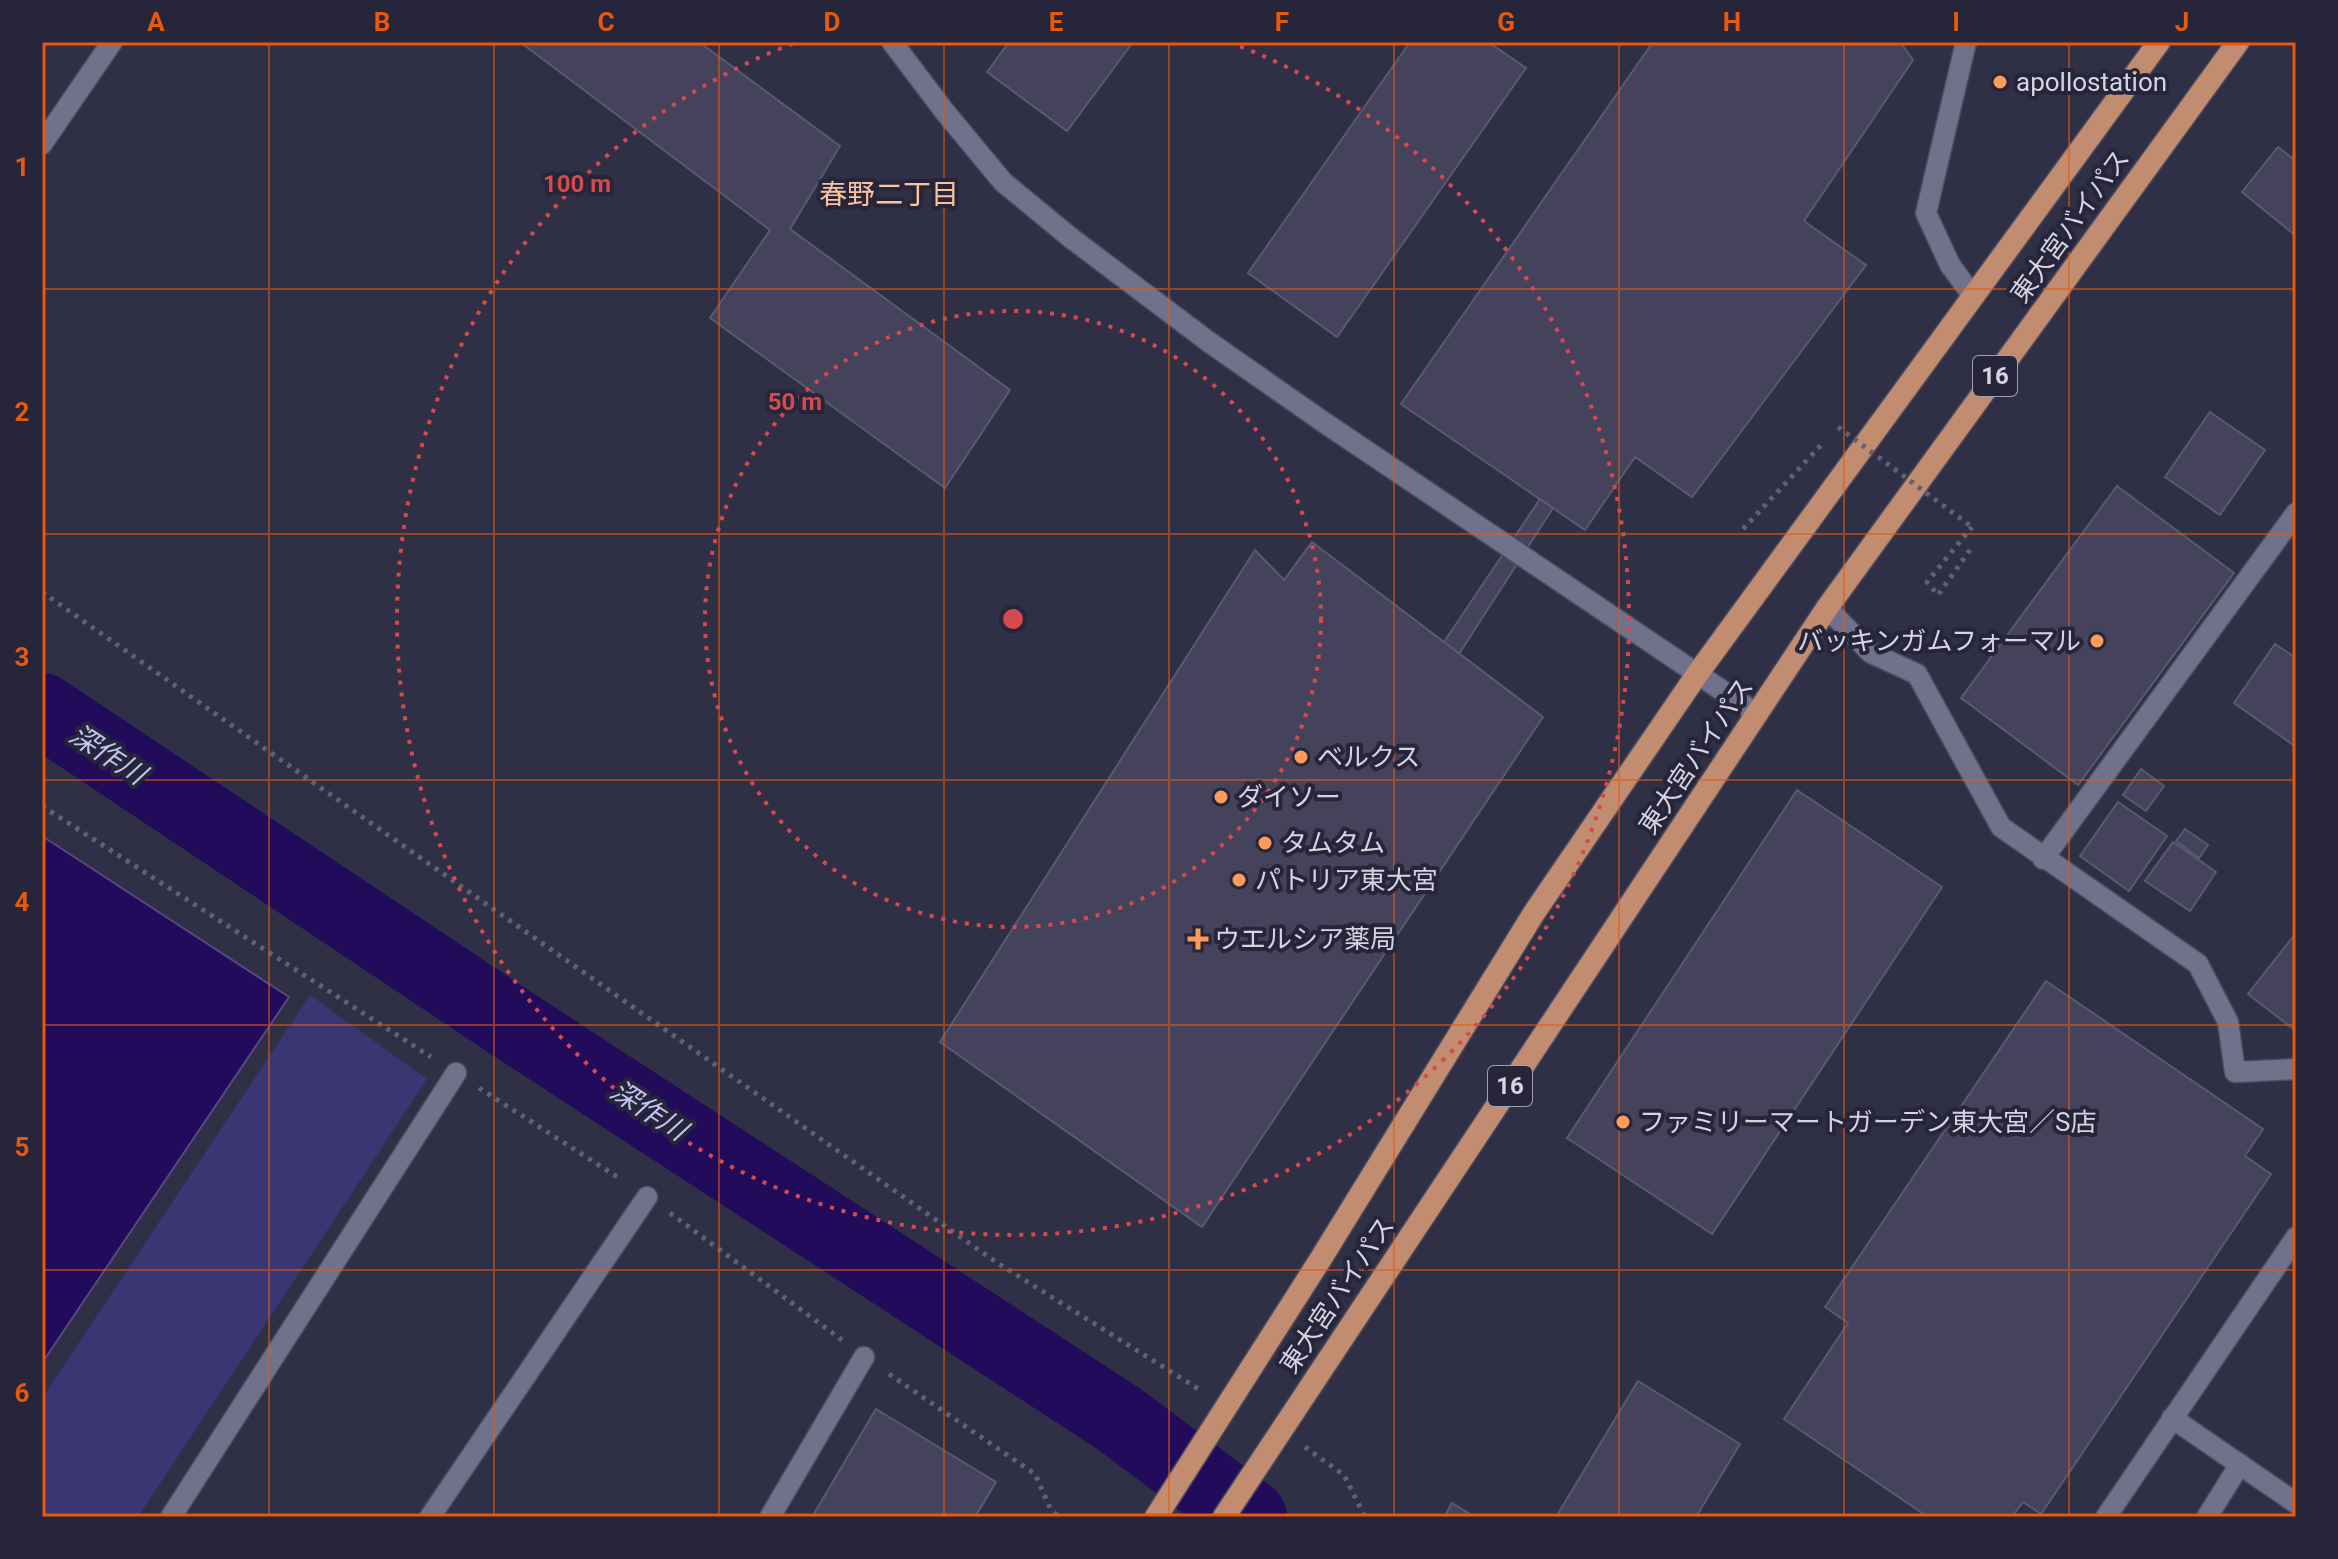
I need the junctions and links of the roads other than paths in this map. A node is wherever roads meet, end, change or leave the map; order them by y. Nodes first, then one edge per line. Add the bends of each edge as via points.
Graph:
1 (112, 42) edge
2 (892, 42) edge
3 (1966, 42) edge
4 (2159, 42) edge
5 (2238, 42) edge
6 (42, 144) edge
7 (1973, 296) junction
8 (2296, 513) edge
9 (1827, 608) junction
10 (1698, 673) junction
11 (1757, 714) junction
12 (2043, 859) junction
13 (2296, 1069) edge
14 (456, 1073) road end
15 (647, 1197) road end
16 (2296, 1237) edge
17 (864, 1357) dead end
18 (2172, 1418) junction
19 (2240, 1464) junction
20 (2296, 1503) edge
21 (171, 1517) edge
22 (430, 1517) edge
23 (770, 1517) edge
24 (1156, 1517) edge
25 (1224, 1517) edge
26 (2106, 1517) edge
27 (2207, 1517) edge

1 - 6 street
2 - 10 street via 1003,182 1071,238 1322,421
3 - 7 street via 1926,213 1950,265
4 - 7 highway, 東大宮バイパス / 16
5 - 9 highway, 東大宮バイパス / 16
7 - 10 highway, 東大宮バイパス / 16
8 - 12 street
9 - 11 highway, 東大宮バイパス / 16
9 - 12 street via 1871,653 1917,674 2001,827
10 - 11 street
10 - 24 highway, 東大宮バイパス / 16 via 1534,913
11 - 25 highway, 東大宮バイパス / 16
12 - 13 street via 2198,964 2228,1022 2235,1072
14 - 21 street
15 - 22 street
16 - 18 street
17 - 23 street
18 - 19 street
18 - 26 street
19 - 20 street
19 - 27 street

